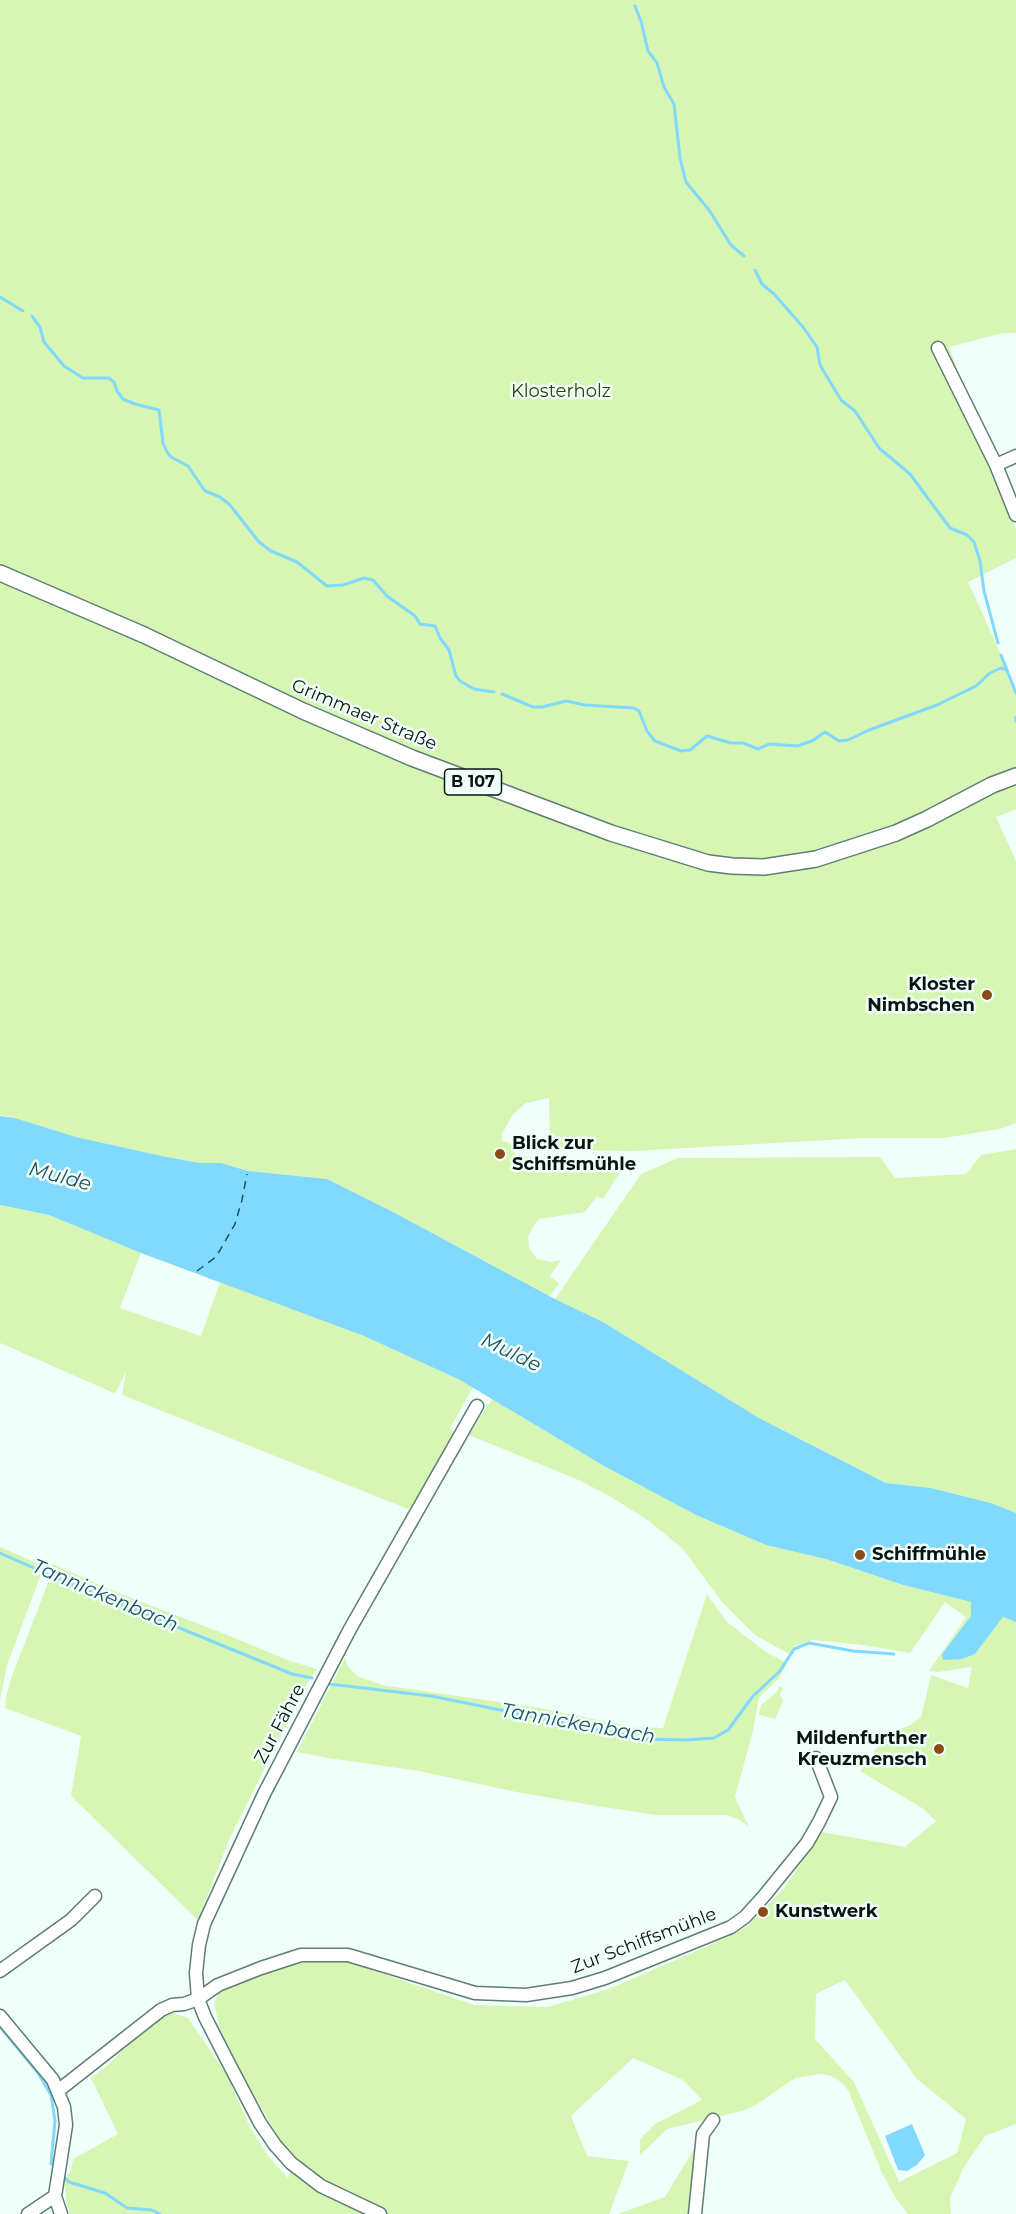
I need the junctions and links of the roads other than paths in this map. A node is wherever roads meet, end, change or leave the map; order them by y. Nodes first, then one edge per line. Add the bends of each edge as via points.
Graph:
1 (938, 348) dead end
2 (1016, 456) edge
3 (996, 465) junction
4 (1016, 515) edge
5 (0, 573) edge
6 (1016, 776) edge
7 (477, 1406) dead end
8 (816, 1758) dead end
9 (95, 1896) dead end
10 (0, 1971) edge
11 (198, 1999) junction
12 (0, 2016) edge
13 (59, 2090) junction
14 (713, 2120) dead end
15 (55, 2196) junction
16 (28, 2214) edge
17 (61, 2214) edge
18 (380, 2214) edge
19 (695, 2214) edge

1 - 3 street
2 - 3 street
3 - 4 street
5 - 6 main road, Grimmaer Straße / B 107 via 393,750 600,829 694,860 764,867 816,859 896,833
7 - 11 street, Zur Fähre via 350,1629 264,1794 204,1924 197,1964
8 - 11 street, Zur Schiffsmühle via 831,1797 807,1843 764,1896 731,1927 639,1966 572,1988 507,1996 475,1993 348,1955 301,1955 218,1985
9 - 10 street via 71,1920
11 - 13 street, Zur Schiffsmühle via 161,2010
11 - 18 street, Zur Fähre via 274,2145 321,2186
12 - 13 street
13 - 15 street via 66,2125
14 - 19 street via 703,2134
15 - 16 street
15 - 17 street

